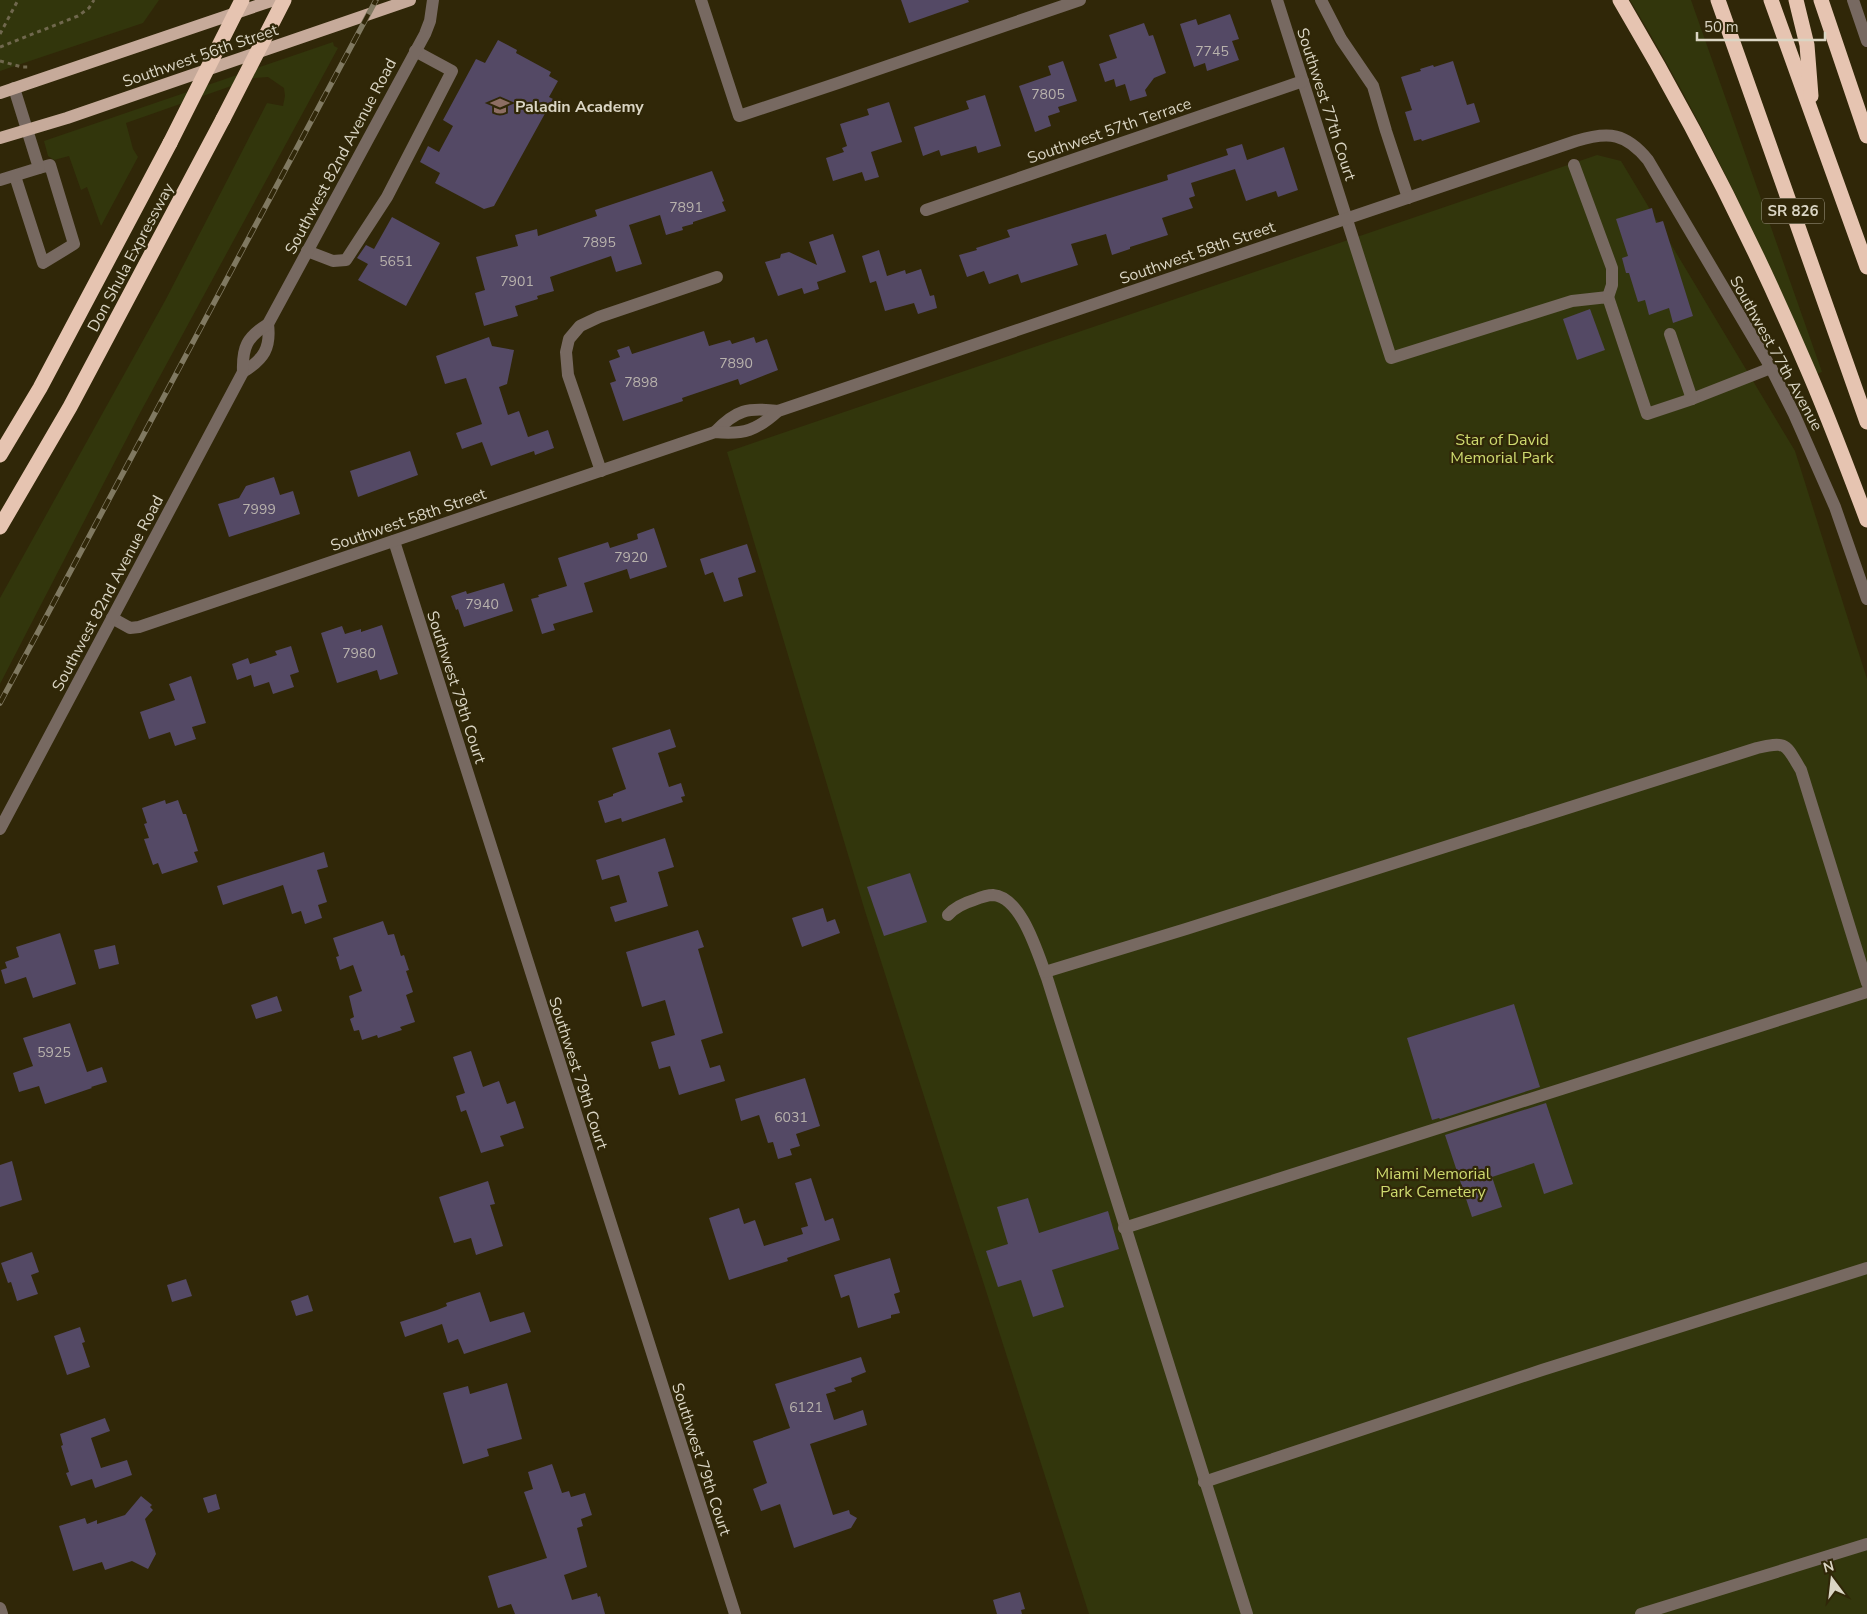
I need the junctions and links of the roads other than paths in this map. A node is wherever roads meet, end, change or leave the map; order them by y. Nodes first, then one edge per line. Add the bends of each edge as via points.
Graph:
1 (242, 0) edge
2 (274, 0) edge
3 (284, 0) edge
4 (410, 0) edge
5 (433, 0) edge
6 (701, 0) edge
7 (1080, 0) edge
8 (1277, 0) edge
9 (1620, 0) edge
10 (1718, 0) edge
11 (1771, 0) edge
12 (1796, 0) edge
13 (1821, 0) edge
14 (1853, 0) edge
15 (1324, 1) edge
16 (1867, 41) edge
17 (415, 51) junction
18 (1303, 81) junction
19 (14, 88) junction
20 (0, 93) edge
21 (1812, 113) junction
22 (28, 130) junction
23 (1867, 136) edge
24 (0, 138) edge
25 (1628, 140) joint
26 (1574, 165) dead end
27 (39, 168) junction
28 (15, 176) junction
29 (0, 180) edge
30 (1408, 198) junction
31 (926, 210) dead end
32 (1347, 218) junction
33 (307, 251) junction
34 (1867, 268) edge
35 (717, 277) dead end
36 (1608, 297) junction
37 (268, 324) junction
38 (1670, 334) dead end
39 (1771, 368) junction
40 (243, 372) junction
41 (1692, 399) junction
42 (778, 410) junction
43 (1867, 422) edge
44 (715, 432) junction
45 (0, 455) edge
46 (600, 471) junction
47 (1867, 520) edge
48 (0, 527) edge
49 (394, 541) junction
50 (1867, 599) edge
51 (112, 618) junction
52 (0, 829) edge
53 (948, 915) dead end
54 (1045, 972) junction
55 (1867, 983) edge
56 (1867, 992) edge
57 (1124, 1228) junction
58 (1867, 1268) edge
59 (1204, 1482) junction
60 (1867, 1544) edge
61 (0, 1608) edge
62 (2, 1614) edge
63 (735, 1614) edge
64 (1247, 1614) edge
65 (1641, 1614) edge

1 - 45 highway, Don Shula Expressway, bridge via 40,388
2 - 19 main road, Southwest 56th Street
3 - 48 highway, Don Shula Expressway, bridge via 70,407
4 - 22 main road, Southwest 56th Street
5 - 17 street, Southwest 82nd Avenue Road via 430,22
6 - 7 street via 738,116
8 - 18 street, Southwest 77th Court
9 - 47 highway via 1697,136 1765,273 1816,389
10 - 43 highway, SR 826
11 - 21 highway, SR 826
12 - 21 highway via 1808,45
13 - 23 highway
14 - 16 street
15 - 30 street via 1341,39 1373,86
17 - 33 street, Southwest 82nd Avenue Road
17 - 33 street via 452,71 419,138 346,260 333,261
18 - 31 street, Southwest 57th Terrace
18 - 32 street, Southwest 77th Court
19 - 20 main road, Southwest 56th Street
19 - 22 street
21 - 34 highway, SR 826
22 - 24 main road, Southwest 56th Street
22 - 27 street
25 - 30 street, Southwest 58th Street via 1609,135 1586,138
25 - 39 street, Southwest 77th Avenue via 1654,169
26 - 36 street via 1612,268
27 - 28 street
27 - 28 street via 50,165 74,244 43,263
28 - 29 street
30 - 32 street, Southwest 58th Street
32 - 36 street, Southwest 77th Court via 1391,358 1572,300
32 - 42 street, Southwest 58th Street
33 - 37 street, Southwest 82nd Avenue Road
35 - 46 street via 594,318 580,326 569,339 566,352 568,375
36 - 41 street via 1647,414
37 - 40 street, Southwest 82nd Avenue Road via 247,343
37 - 40 street, Southwest 82nd Avenue Road via 270,338 265,352
38 - 41 street
39 - 41 street
39 - 50 street, Southwest 77th Avenue via 1821,472
40 - 51 street, Southwest 82nd Avenue Road
42 - 44 street, Southwest 58th Street via 746,410
42 - 44 street, Southwest 58th Street via 754,429 740,433
44 - 46 street, Southwest 58th Street
46 - 49 street, Southwest 58th Street
49 - 51 street, Southwest 58th Street via 139,627 130,628
49 - 63 street, Southwest 79th Court
51 - 52 street, Southwest 82nd Avenue Road
53 - 54 street via 980,897 993,895 1009,901 1031,935
54 - 55 street via 1776,744 1784,745 1790,751 1801,770
54 - 57 street
56 - 57 street
57 - 59 street
58 - 59 street via 1533,1373
59 - 64 street
60 - 65 street
61 - 62 street

